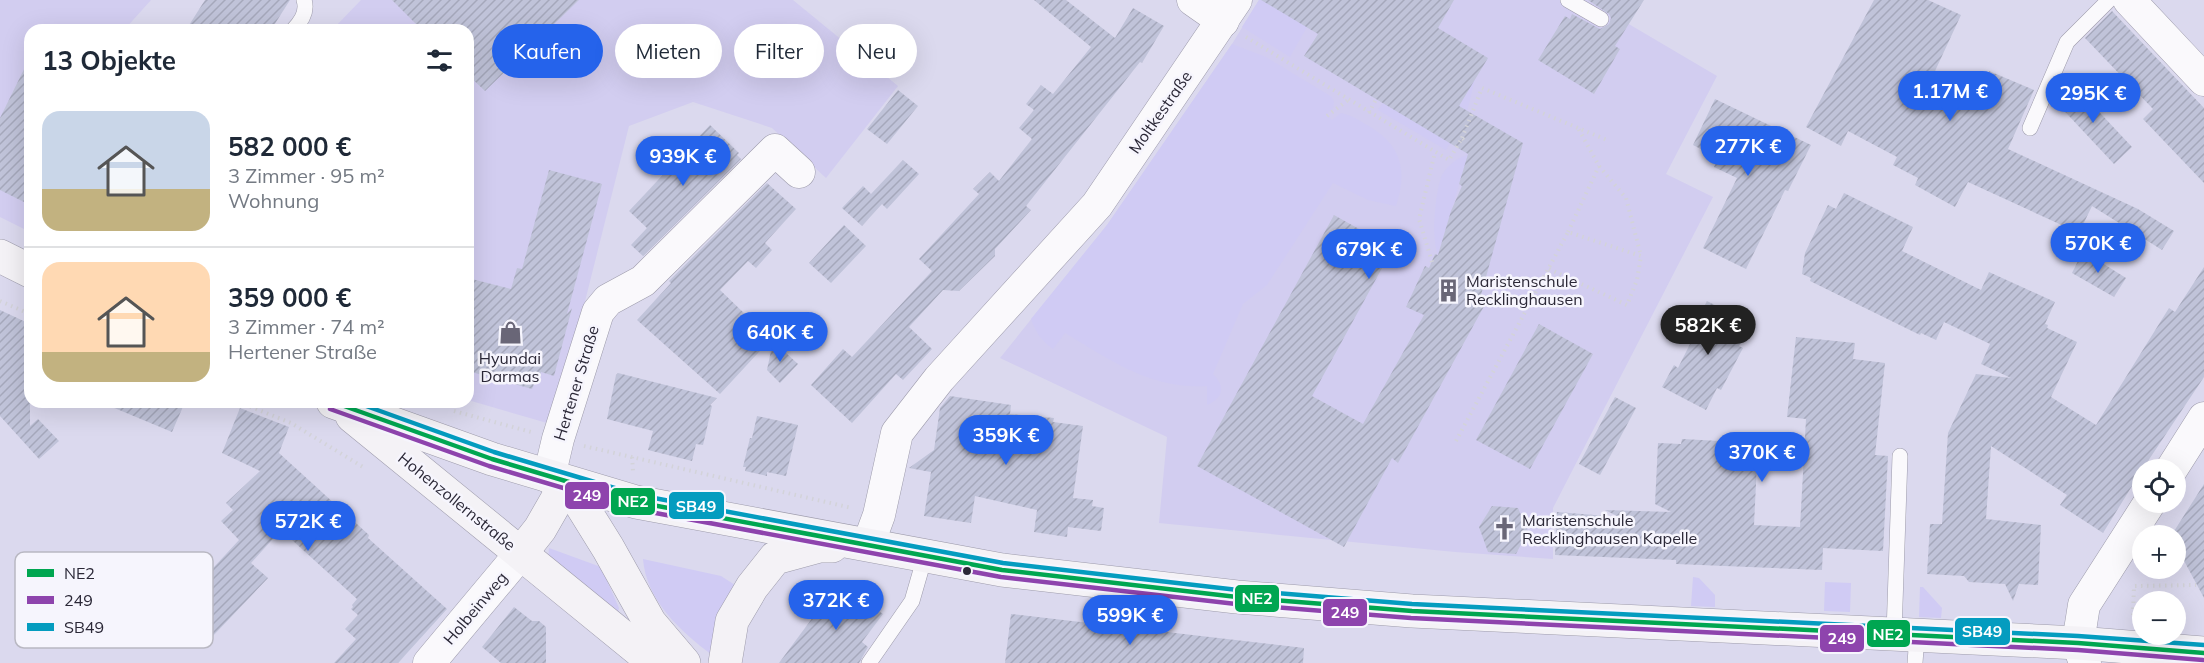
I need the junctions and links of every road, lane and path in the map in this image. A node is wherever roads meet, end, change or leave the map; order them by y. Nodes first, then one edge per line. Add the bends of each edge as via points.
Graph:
1 (304, 0) edge
2 (1193, 0) edge
3 (1568, 0) edge
4 (2109, 0) edge
5 (2129, 0) edge
6 (1230, 11) edge
7 (1601, 19) dead end
8 (299, 24) edge
9 (2204, 80) edge
10 (1376, 99) dead end
11 (1348, 100) junction
12 (1369, 113) junction
13 (1327, 116) dead end
14 (1578, 128) junction
15 (2030, 128) dead end
16 (1462, 138) junction
17 (1607, 140) dead end
18 (1466, 142) dead end
19 (1435, 152) junction
20 (1599, 166) junction
21 (799, 172) dead end
22 (1568, 232) junction
23 (0, 256) edge
24 (1641, 256) junction
25 (1432, 261) dead end
26 (24, 268) edge
27 (1549, 269) junction
28 (0, 301) edge
29 (24, 311) edge
30 (254, 408) edge
31 (341, 408) edge
32 (443, 408) dead end
33 (376, 409) edge
34 (2204, 418) edge
35 (558, 439) junction
36 (1456, 441) dead end
37 (1900, 456) dead end
38 (2178, 459) edge
39 (369, 471) dead end
40 (558, 479) junction
41 (2143, 513) edge
42 (879, 515) junction
43 (868, 545) junction
44 (521, 553) junction
45 (925, 556) junction
46 (2196, 585) dead end
47 (2134, 591) edge
48 (1908, 644) edge
49 (2082, 653) edge
50 (2204, 653) edge
51 (429, 663) edge
52 (655, 663) edge
53 (684, 663) edge
54 (725, 663) edge
55 (869, 663) edge

1 - 8 lane via 305,12
2 - 6 street
3 - 7 lane
4 - 15 lane via 2067,42
5 - 9 street
6 - 11 path via 1266,51
6 - 42 street, Moltkestraße via 1097,205 939,379 897,433
10 - 12 path
11 - 12 path
11 - 13 path
12 - 19 path
14 - 16 path via 1482,88
14 - 17 path
14 - 20 path
16 - 18 path
16 - 19 path via 1449,160
19 - 25 path via 1419,219
20 - 22 path
20 - 24 path via 1626,198
21 - 35 street, Hertener Straße via 775,150 643,281 608,300 597,312
22 - 24 path
22 - 27 path
23 - 26 main road
24 - 27 path via 1627,305
27 - 36 path
28 - 29 path
30 - 39 path via 291,423
31 - 44 main road, Hohenzollernstraße
32 - 35 path
33 - 40 main road via 492,459
34 - 38 street
35 - 40 street, Hertener Straße
35 - 42 path
37 - 48 lane
40 - 43 main road via 636,502
40 - 44 main road, Hohenzollernstraße via 540,529
40 - 53 main road via 608,548 650,623
41 - 49 street via 2084,605
42 - 43 street, Moltkestraße
43 - 45 main road
43 - 54 main road via 819,546 775,558 732,621
44 - 51 street, Holbeinweg
44 - 52 main road, Hohenzollernstraße
45 - 48 main road via 1002,570 1237,597
45 - 55 lane via 912,601
46 - 47 path via 2134,586
48 - 49 main road
49 - 50 main road

